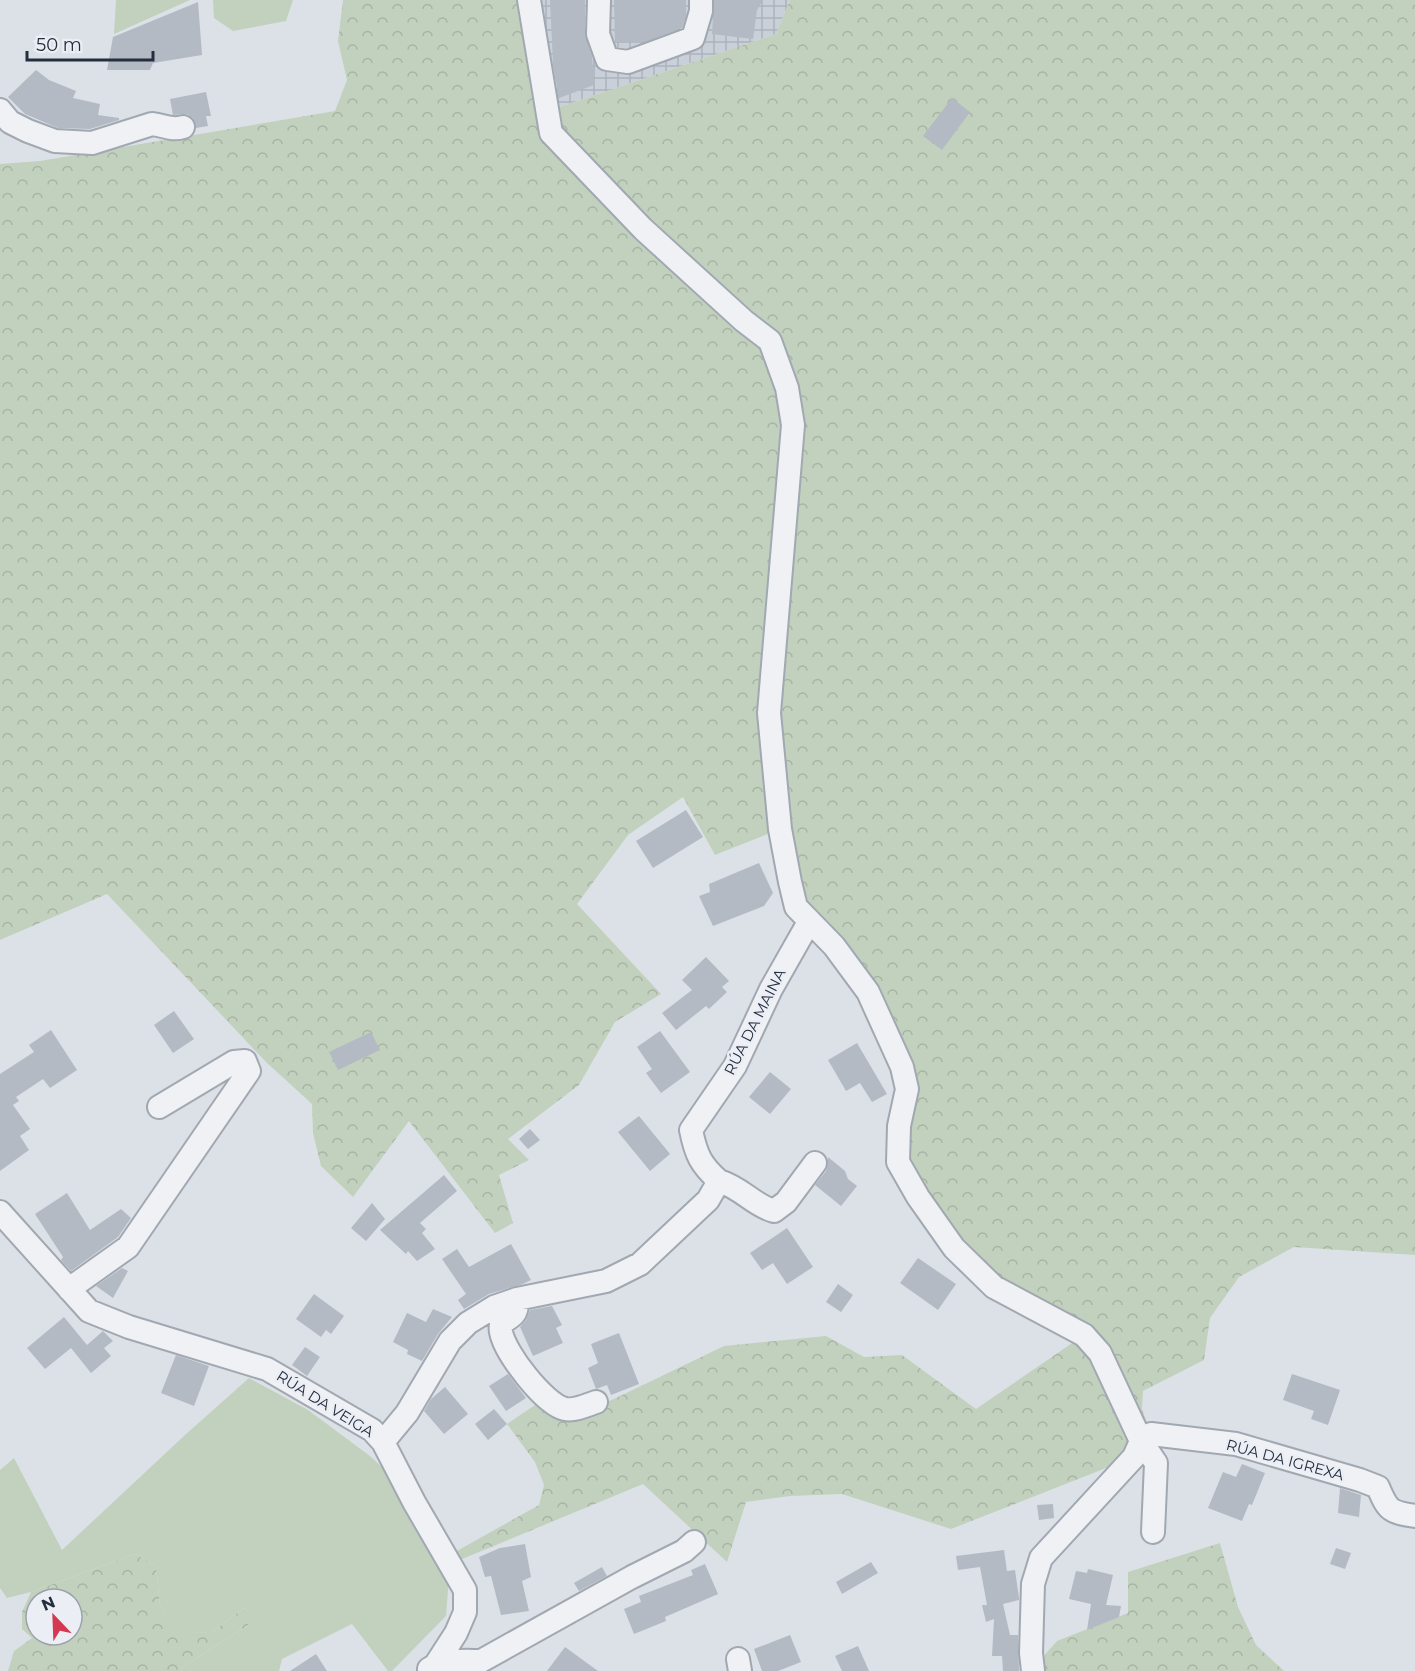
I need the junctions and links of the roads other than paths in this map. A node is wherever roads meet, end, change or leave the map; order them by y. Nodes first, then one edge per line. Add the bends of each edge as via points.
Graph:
1 (529, 0) edge
2 (598, 0) edge
3 (701, 0) edge
4 (0, 110) edge
5 (183, 127) dead end
6 (809, 922) junction
7 (159, 1107) dead end
8 (815, 1163) dead end
9 (719, 1181) junction
10 (0, 1212) edge
11 (69, 1288) junction
12 (517, 1299) junction
13 (596, 1402) dead end
14 (1141, 1441) junction
15 (383, 1442) junction
16 (1415, 1516) edge
17 (1153, 1532) dead end
18 (694, 1542) dead end
19 (431, 1667) edge
20 (1033, 1671) edge

1 - 6 street via 551,133 643,230 770,340 787,388 793,425 769,713 789,882 796,907
2 - 3 street via 598,34 607,59 628,62 693,38
4 - 5 street via 10,122 55,141 92,144 152,124 169,129
6 - 9 street, RÚA DA MAINA via 735,1065 691,1130 703,1166
6 - 14 street via 834,946 867,992 902,1067 907,1089 898,1126 898,1162 918,1197 954,1248 994,1287 1084,1335 1100,1353
7 - 11 street via 234,1062 245,1061 249,1071 128,1247
8 - 9 street, RÚA DA MAINA via 786,1202 774,1211 733,1185
9 - 12 street via 708,1200 640,1264 606,1281
10 - 11 street, RÚA DA VEIGA
11 - 15 street, RÚA DA VEIGA via 89,1311 267,1369 372,1430
12 - 13 street via 518,1310 501,1323 501,1332 530,1382 564,1409
12 - 15 street via 468,1323 450,1341 407,1413
14 - 16 street, RÚA DA IGREXA via 1151,1434 1236,1444 1378,1487 1394,1513
14 - 17 street via 1156,1462
14 - 20 street via 1134,1457 1041,1558 1034,1584 1030,1653
15 - 19 street, RÚA DA VEIGA via 465,1590 465,1612 456,1633
18 - 19 street via 481,1661

